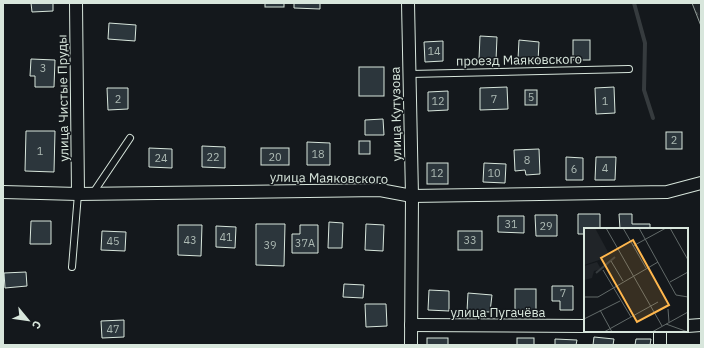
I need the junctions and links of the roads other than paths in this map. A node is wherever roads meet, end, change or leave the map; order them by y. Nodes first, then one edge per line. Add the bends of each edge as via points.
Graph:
1 (76, 3) edge
2 (408, 3) edge
3 (629, 69) dead end
4 (410, 74) junction
5 (130, 138) dead end
6 (701, 183) edge
7 (3, 192) edge
8 (93, 193) junction
9 (78, 194) junction
10 (412, 196) junction
11 (72, 267) dead end
12 (411, 325) junction
13 (701, 325) edge
14 (584, 326) edge
15 (688, 326) edge
16 (660, 332) edge
17 (411, 345) edge
18 (660, 345) edge

1 - 9 street, улица Чистые Пруды
2 - 4 street, улица Кутузова
3 - 4 lane, проезд Маяковского
4 - 10 street, улица Кутузова
5 - 8 lane
6 - 10 street, улица Маяковского via 667,192
7 - 9 street, улица Маяковского
8 - 9 street, улица Маяковского
8 - 10 street, улица Маяковского via 380,190
9 - 11 lane
10 - 12 street, улица Кутузова
12 - 14 street, улица Пугачёва
12 - 17 street, улица Кутузова
13 - 15 street
16 - 18 street

